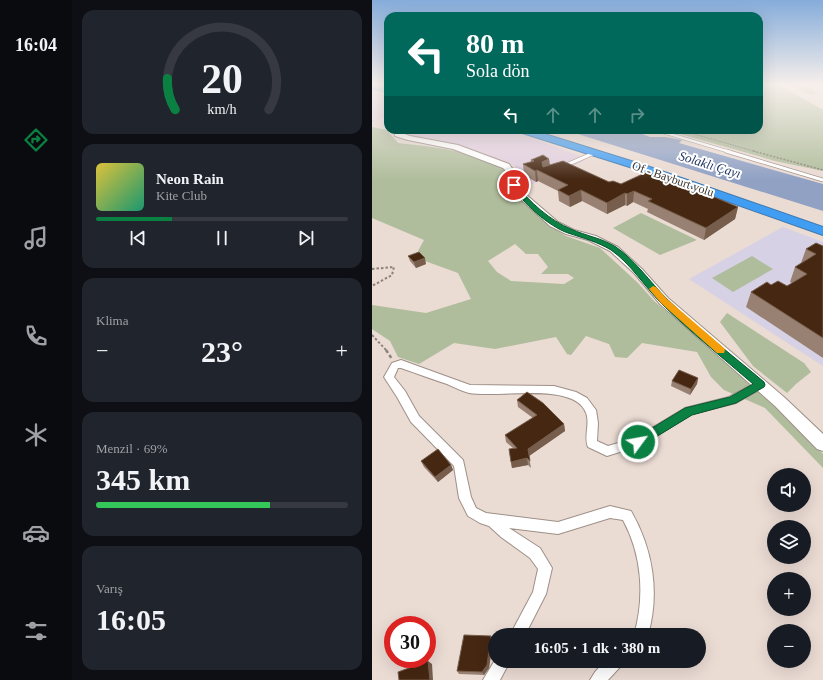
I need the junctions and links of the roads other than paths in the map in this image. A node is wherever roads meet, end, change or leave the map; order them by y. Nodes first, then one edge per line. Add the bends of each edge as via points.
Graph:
1 (398, 134) edge
2 (535, 134) edge
3 (556, 134) edge
4 (669, 134) edge
5 (594, 153) junction
6 (559, 169) edge
7 (823, 180) edge
8 (823, 221) edge
9 (823, 231) edge
10 (760, 385) junction
11 (823, 444) edge
12 (492, 520) junction
13 (521, 628) edge
14 (644, 628) edge
15 (499, 668) edge
16 (609, 668) edge
17 (491, 680) edge
18 (598, 680) edge

1 - 10 street via 455,146 506,166 510,170 507,176 520,194 554,224 614,249 638,271 664,301
2 - 5 highway, Of - Bayburt yolu
3 - 8 highway, Of - Bayburt yolu
4 - 7 lane
5 - 6 lane
5 - 9 highway, Of - Bayburt yolu
10 - 11 street
10 - 12 street via 732,400 689,411 638,442 607,451 592,444 593,417 590,406 581,398 554,390 470,389 401,364 395,365 389,377 415,419 459,464 465,498 472,512 484,519
12 - 13 street via 505,533 535,553 545,568 539,594
12 - 14 street via 558,528 610,512 627,515 638,537 647,591
15 - 17 street
16 - 18 street

